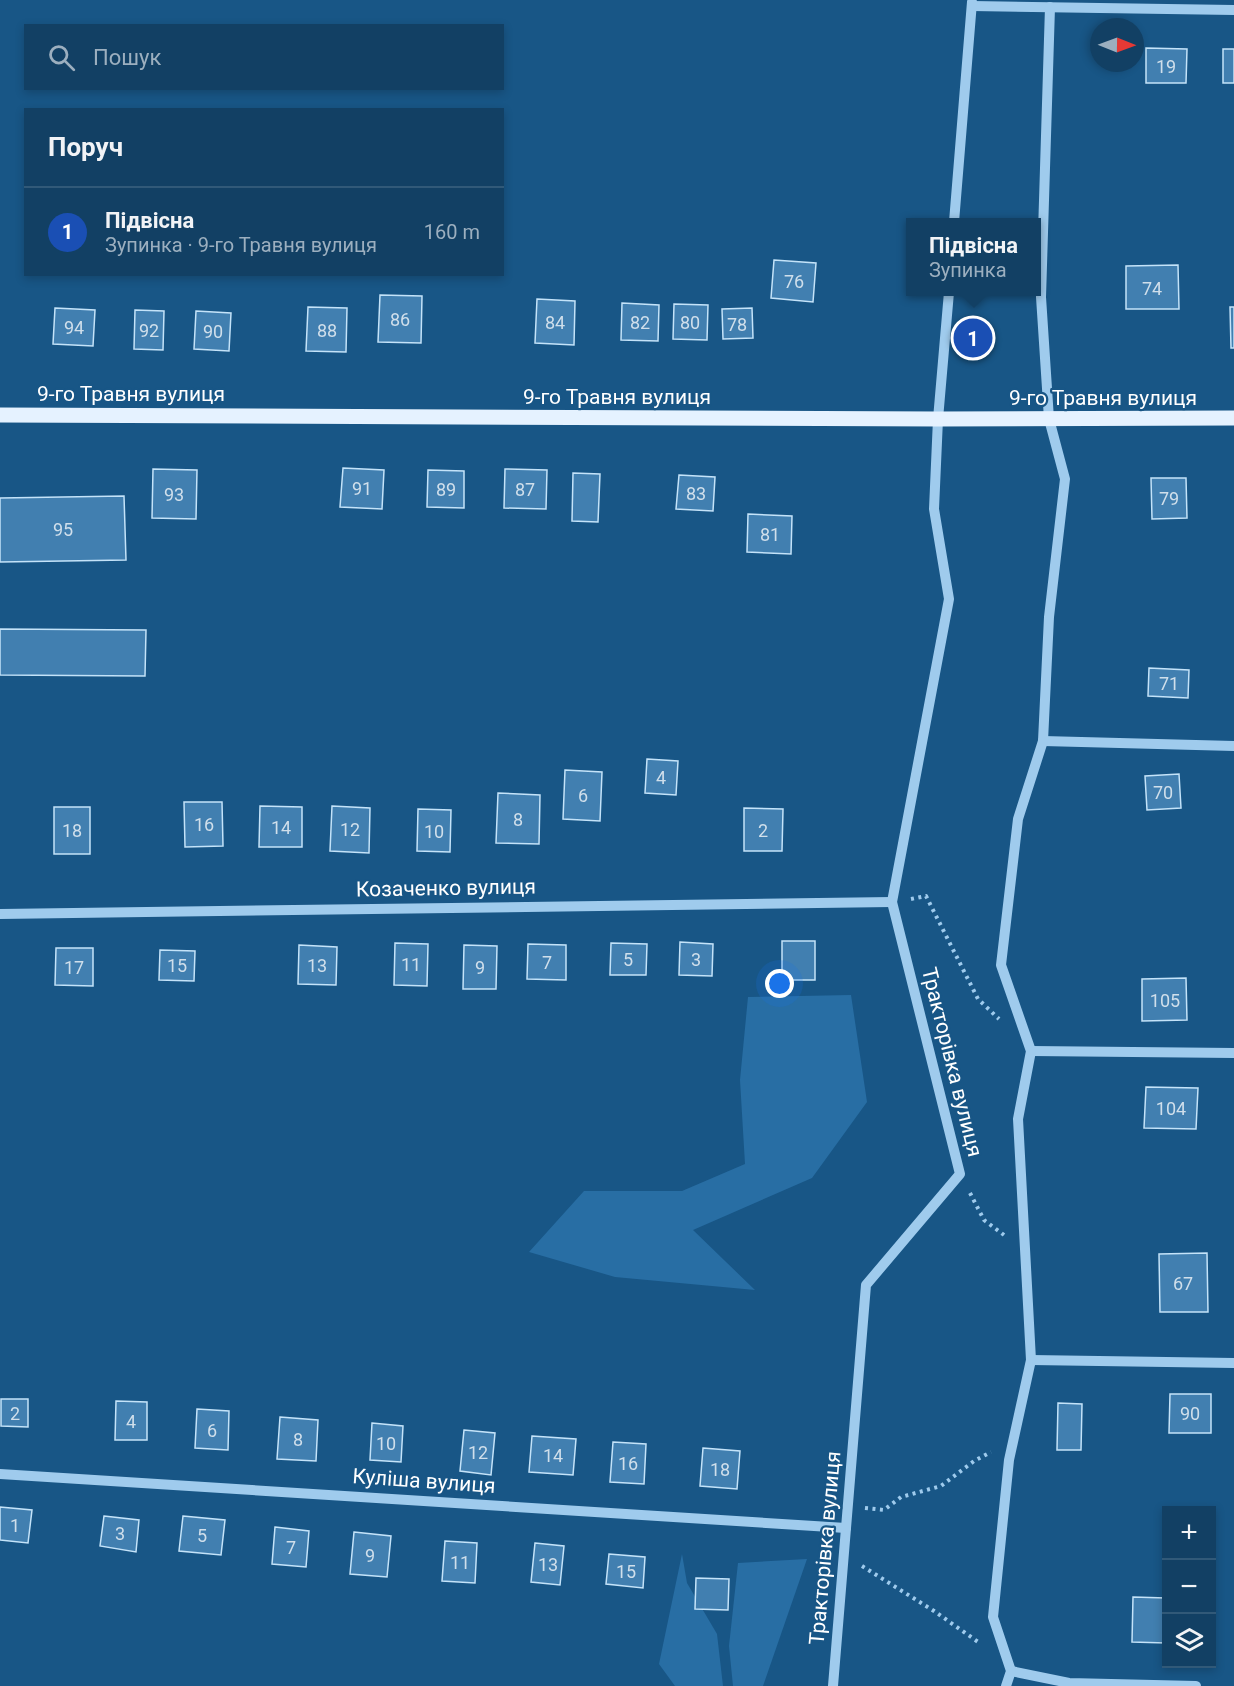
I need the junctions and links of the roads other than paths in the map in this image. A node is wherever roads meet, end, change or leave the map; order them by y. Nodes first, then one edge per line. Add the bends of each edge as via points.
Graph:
1 (972, 3) edge
2 (1050, 7) junction
3 (1234, 10) edge
4 (954, 218) edge
5 (949, 296) edge
6 (0, 415) edge
7 (1234, 418) edge
8 (938, 419) junction
9 (1049, 419) junction
10 (1042, 741) junction
11 (1234, 746) edge
12 (892, 902) junction
13 (0, 914) edge
14 (1031, 1051) junction
15 (1234, 1053) edge
16 (1031, 1360) junction
17 (1234, 1363) edge
18 (0, 1474) edge
19 (846, 1528) junction
20 (1011, 1671) junction
21 (833, 1686) edge
22 (1006, 1686) edge
23 (1196, 1686) edge

1 - 2 street
1 - 4 street
2 - 3 street
2 - 9 street via 1041,297
5 - 8 street, Тракторівка вулиця
6 - 8 main road, 9-го Травня вулиця
7 - 9 main road, 9-го Травня вулиця
8 - 9 main road, 9-го Травня вулиця
8 - 12 street, Тракторівка вулиця via 934,509 949,599
9 - 10 street via 1065,479 1049,617
10 - 11 street
10 - 14 street via 1018,819 1001,965
12 - 13 street, Козаченко вулиця
12 - 19 street, Тракторівка вулиця via 960,1174 866,1285
14 - 15 street
14 - 16 street via 1018,1119
16 - 17 street
16 - 20 street via 1009,1460 993,1617
18 - 19 street, Куліша вулиця
19 - 21 street, Тракторівка вулиця
20 - 22 street
20 - 23 street via 1069,1683

